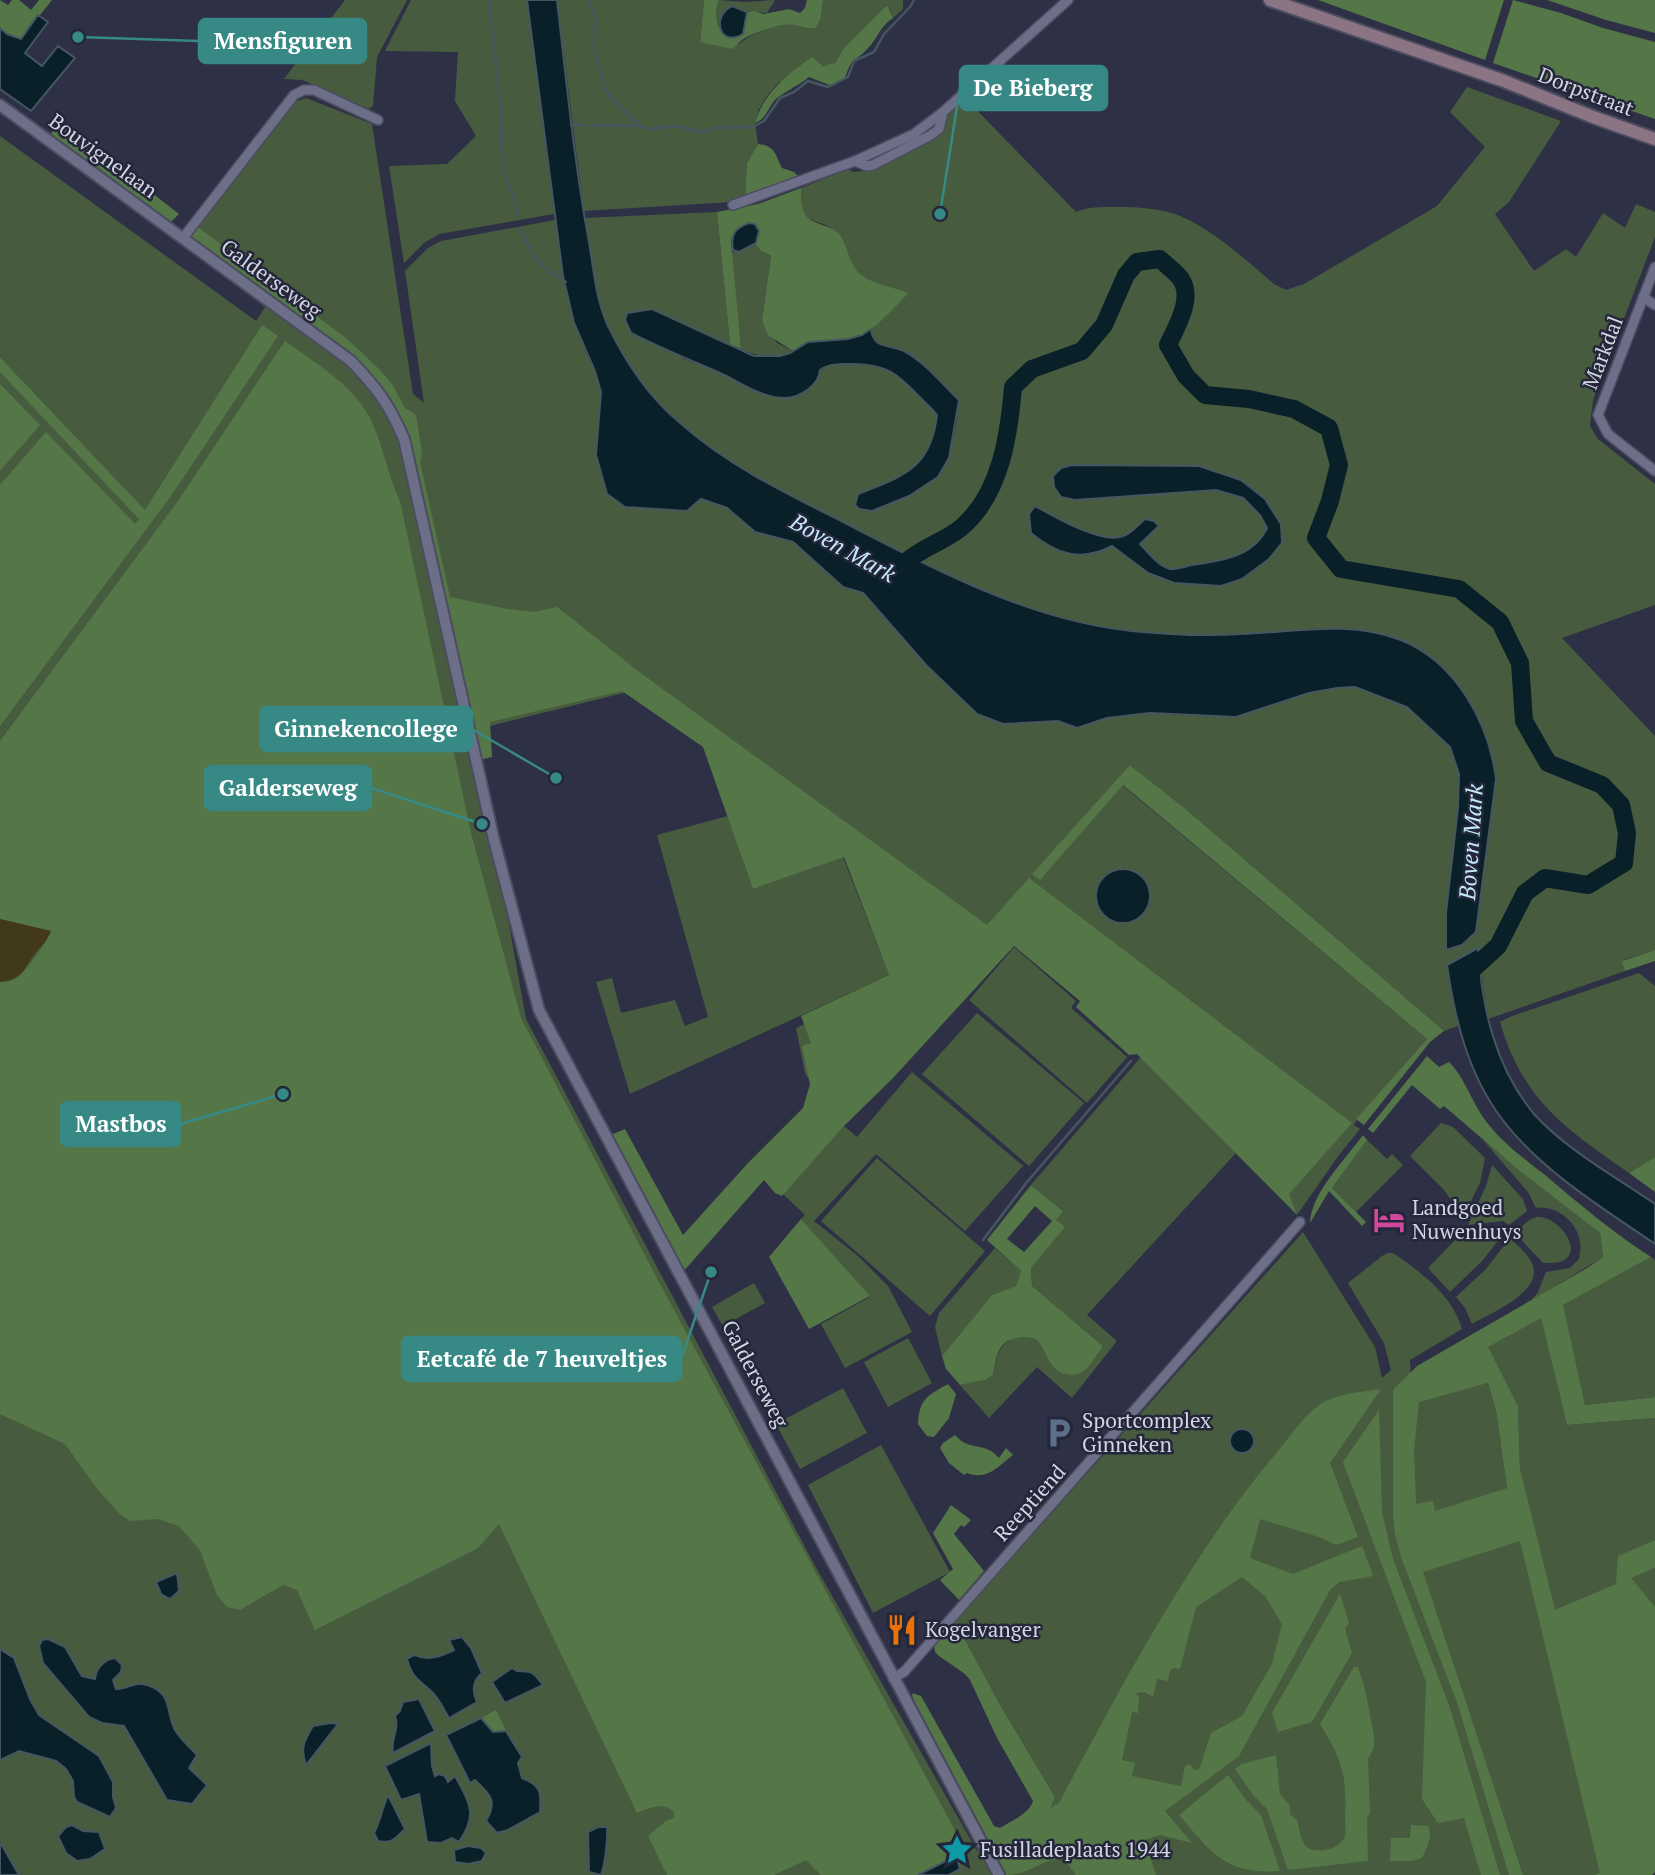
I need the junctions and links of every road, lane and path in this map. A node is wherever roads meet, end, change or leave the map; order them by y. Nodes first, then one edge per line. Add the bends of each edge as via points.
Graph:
1 (1068, 0) edge
2 (1270, 0) edge
3 (0, 105) edge
4 (377, 120) dead end
5 (1655, 139) edge
6 (733, 205) dead end
7 (183, 238) junction
8 (1655, 267) edge
9 (1643, 297) junction
10 (1655, 305) edge
11 (1655, 471) edge
12 (1300, 1222) dead end
13 (894, 1678) junction
14 (999, 1875) edge

1 - 6 street via 914,134 855,161
2 - 5 main road, Dorpstraat
3 - 7 street, Bouvignelaan
4 - 7 street via 314,90 294,95
7 - 13 street, Galderseweg via 351,361 390,408 404,439 494,840 539,1010
8 - 9 street, Markdal
9 - 10 street
9 - 11 street, Markdal via 1598,415 1608,434
12 - 13 street, Reeptiend
13 - 14 street, Galderseweg

